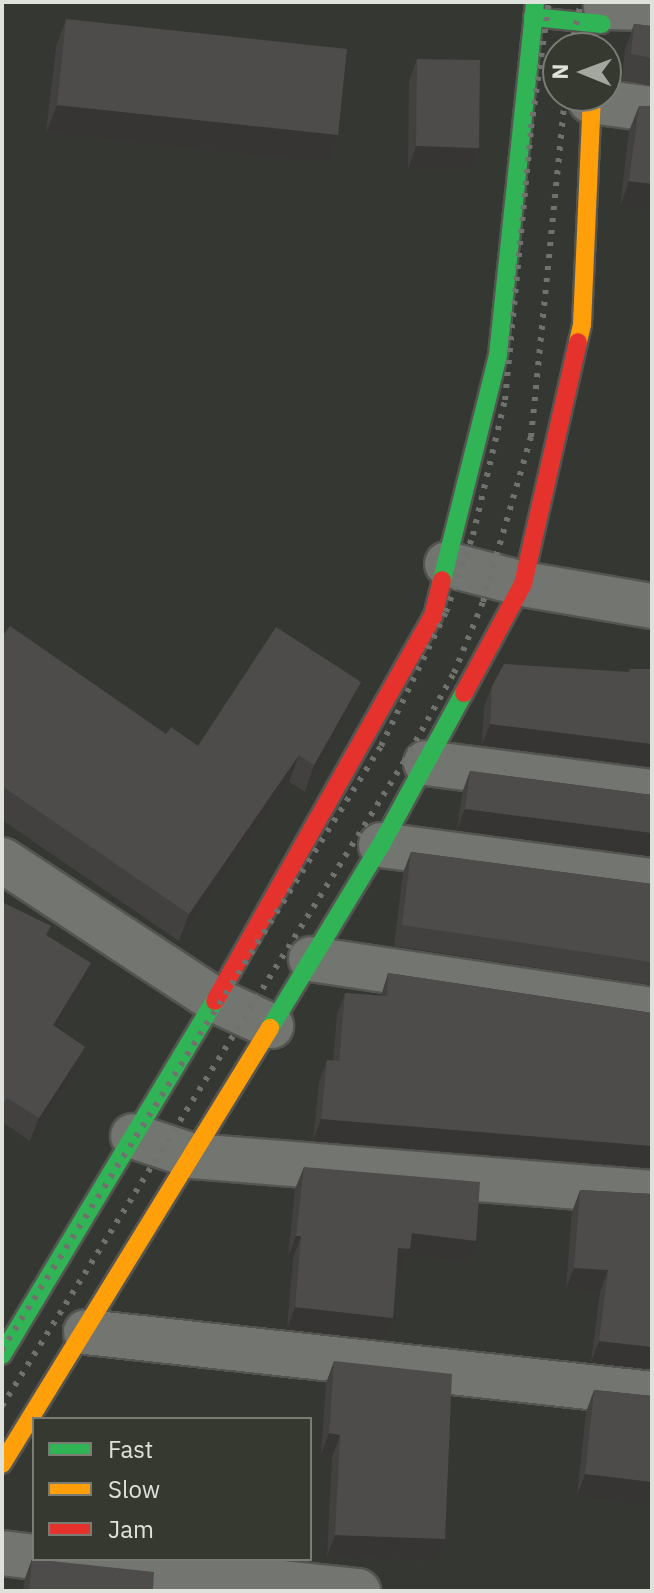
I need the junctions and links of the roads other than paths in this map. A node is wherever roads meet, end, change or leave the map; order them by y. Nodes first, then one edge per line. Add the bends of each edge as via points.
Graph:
1 (652, 8) edge
2 (534, 10) edge
3 (604, 20) edge
4 (622, 104) edge
5 (652, 109) edge
6 (590, 112) edge
7 (447, 564) junction
8 (523, 584) junction
9 (652, 606) edge
10 (426, 763) junction
11 (652, 792) edge
12 (381, 845) junction
13 (2, 860) edge
14 (652, 881) edge
15 (311, 959) junction
16 (215, 1000) junction
17 (652, 1010) edge
18 (271, 1026) junction
19 (133, 1136) junction
20 (193, 1156) junction
21 (652, 1193) edge
22 (86, 1332) junction
23 (2, 1355) edge
24 (652, 1394) edge
25 (2, 1464) edge
26 (2, 1553) edge
27 (32, 1557) edge
28 (69, 1561) edge
29 (190, 1582) edge
30 (358, 1591) edge

1 - 3 street
2 - 3 street
2 - 7 street via 498,355
4 - 5 street
6 - 8 street via 582,324
7 - 8 street
7 - 16 street via 433,616
8 - 9 street
8 - 10 street
10 - 11 street
10 - 12 street
12 - 14 street
12 - 15 street
13 - 16 street
15 - 17 street
15 - 18 street
16 - 18 street
16 - 19 street
18 - 20 street
19 - 20 street
19 - 23 street
20 - 21 street
20 - 22 street
22 - 24 street
22 - 25 street
26 - 27 street
28 - 29 street
29 - 30 street

